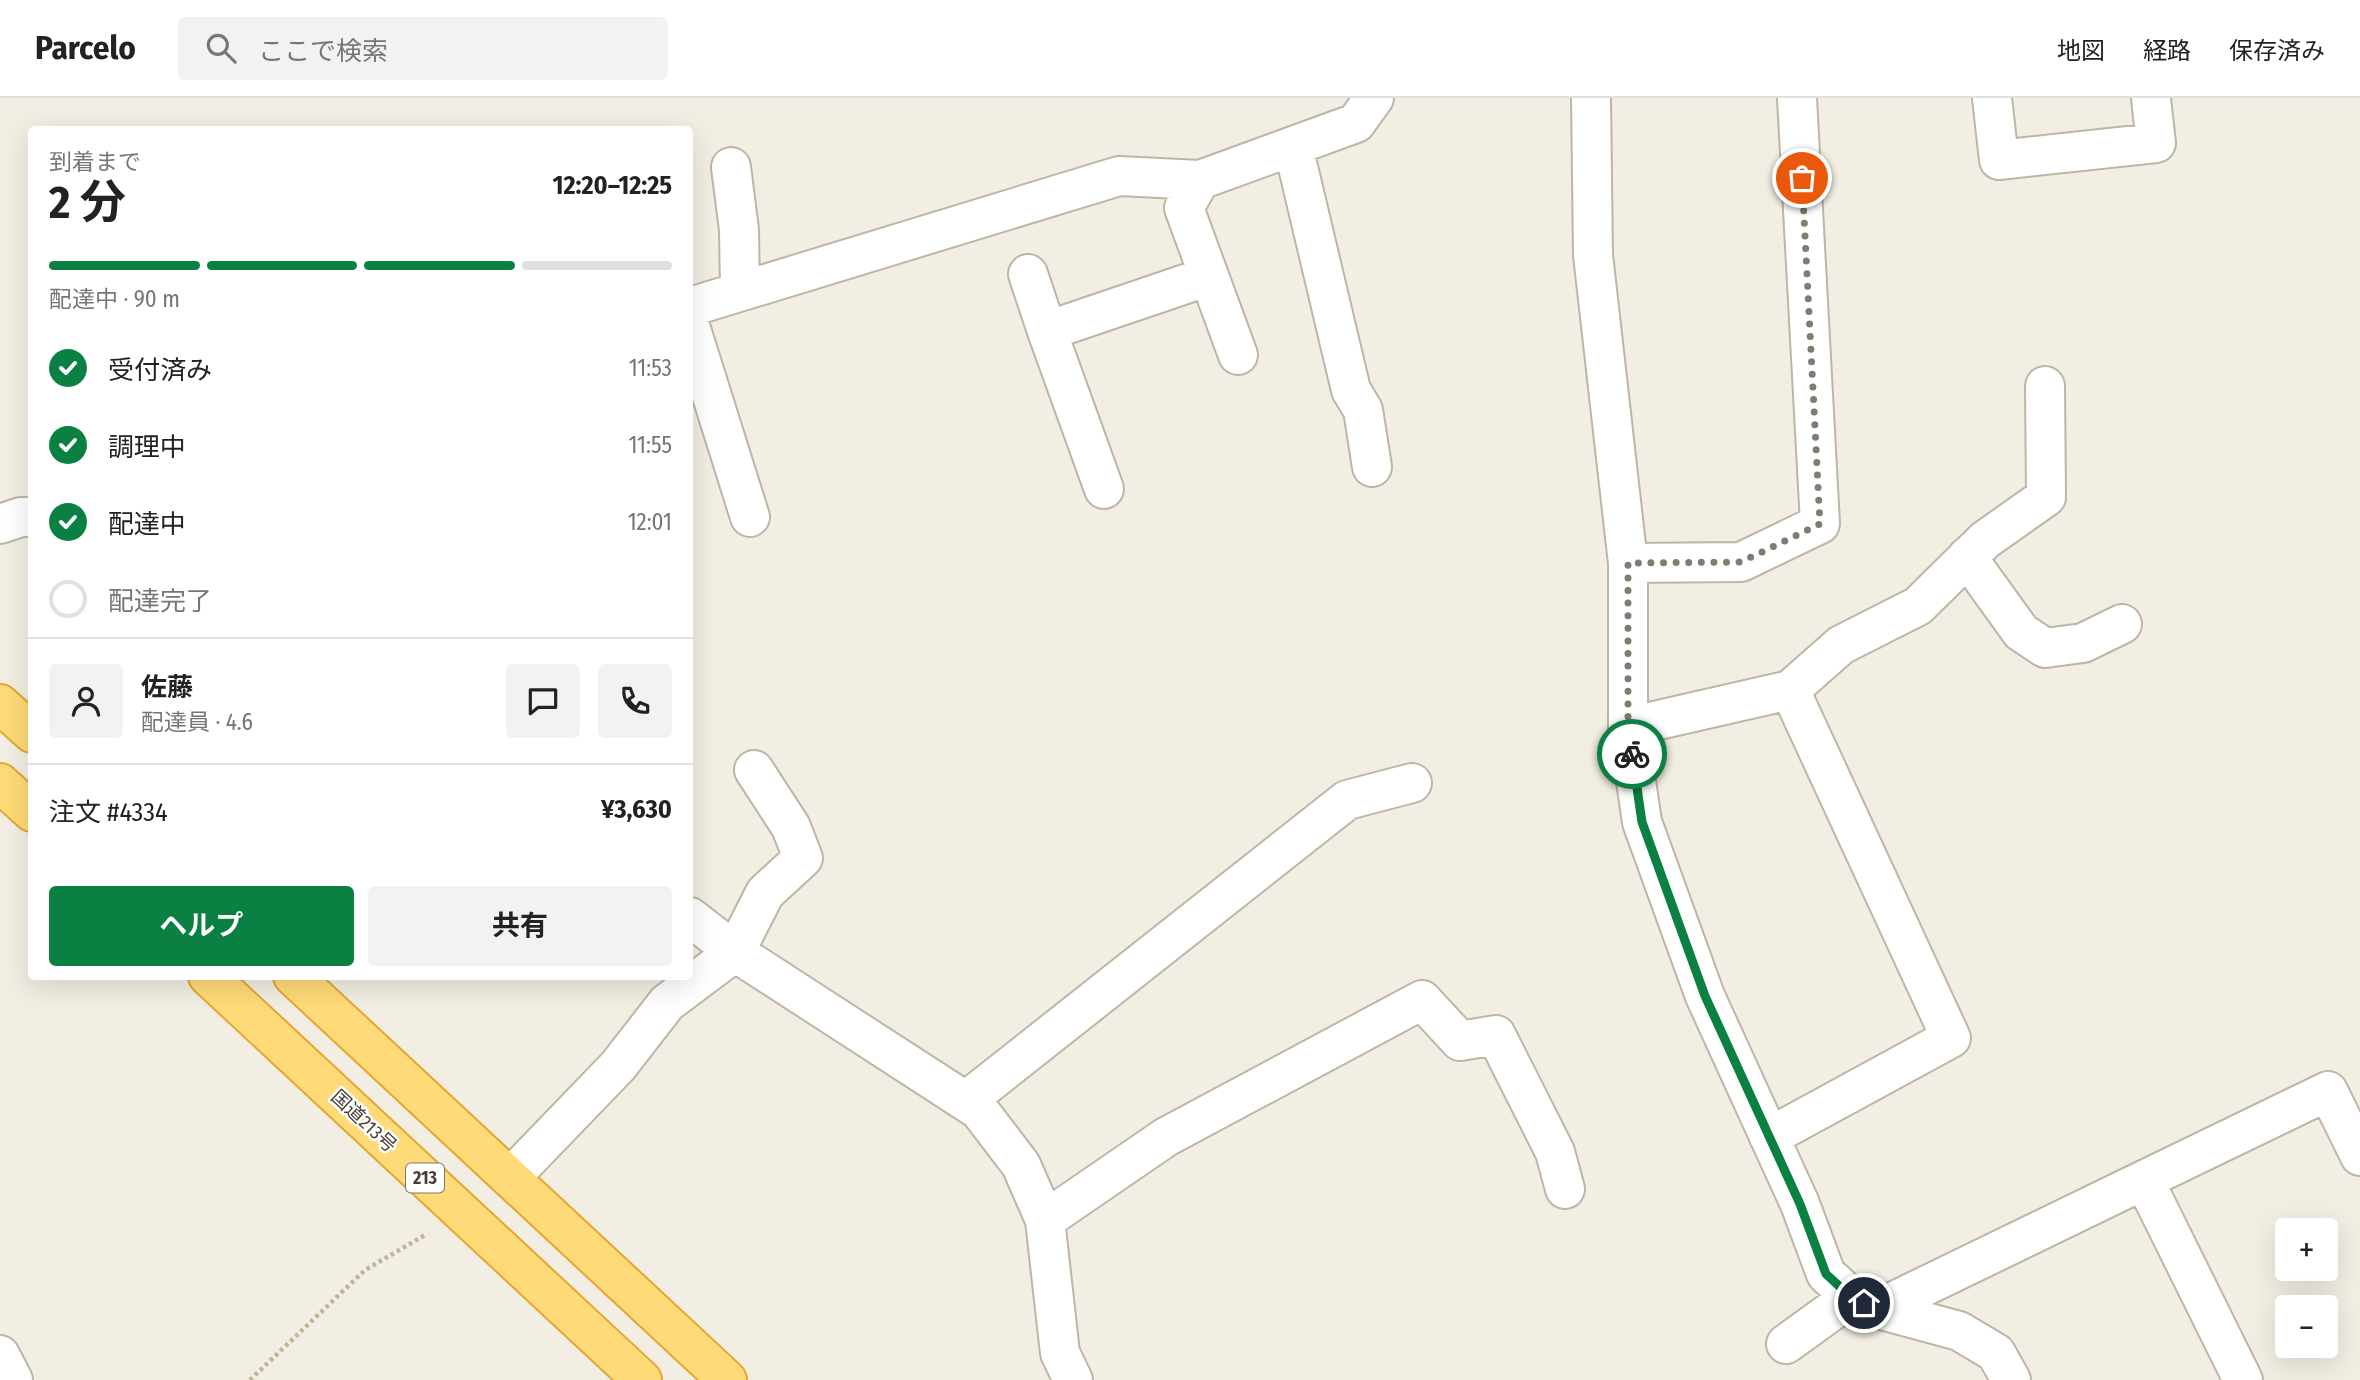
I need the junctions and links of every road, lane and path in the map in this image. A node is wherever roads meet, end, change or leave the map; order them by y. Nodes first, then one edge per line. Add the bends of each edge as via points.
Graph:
1 (1374, 98) edge
2 (1591, 98) edge
3 (1797, 98) edge
4 (1992, 98) edge
5 (2146, 98) edge
6 (1293, 146) junction
7 (732, 167) dead end
8 (1200, 180) junction
9 (1028, 274) dead end
10 (1209, 276) junction
11 (740, 291) junction
12 (693, 306) edge
13 (1047, 331) junction
14 (693, 336) edge
15 (1238, 355) dead end
16 (2045, 386) dead end
17 (1372, 467) dead end
18 (1104, 489) dead end
19 (28, 517) edge
20 (750, 517) dead end
21 (0, 524) edge
22 (1967, 557) junction
23 (1628, 563) junction
24 (2122, 624) dead end
25 (1790, 690) junction
26 (0, 704) edge
27 (1628, 727) junction
28 (28, 729) edge
29 (754, 770) dead end
30 (0, 783) edge
31 (1412, 783) dead end
32 (28, 808) edge
33 (693, 919) edge
34 (735, 952) junction
35 (212, 980) edge
36 (297, 980) edge
37 (965, 1101) junction
38 (1769, 1136) junction
39 (2360, 1156) edge
40 (510, 1178) junction
41 (2144, 1180) junction
42 (1566, 1189) dead end
43 (462, 1213) junction
44 (1045, 1220) junction
45 (1864, 1303) junction
46 (1786, 1345) dead end
47 (0, 1355) edge
48 (13, 1380) edge
49 (250, 1380) edge
50 (642, 1380) edge
51 (727, 1380) edge
52 (1073, 1380) edge
53 (2011, 1380) edge
54 (2243, 1380) edge

1 - 6 street via 1356,123
2 - 23 street via 1593,255
3 - 23 street via 1820,524 1741,562
4 - 5 street via 1999,160 2156,143
6 - 8 street
6 - 17 street via 1351,390 1363,410
7 - 11 street
8 - 10 street via 1184,208
8 - 11 street via 1119,176
9 - 13 street
10 - 13 street
10 - 15 street
11 - 12 street
13 - 18 street
14 - 20 street
16 - 22 street via 2046,497
19 - 21 street
22 - 24 street via 2021,632 2045,648 2082,643
22 - 25 street via 1918,606 1841,645
23 - 27 street
25 - 27 street
25 - 38 street via 1951,1038
26 - 28 highway
27 - 38 street via 1642,822 1705,996
29 - 34 street via 791,827 803,858 765,893
30 - 32 highway
31 - 37 street via 1348,800
33 - 34 street
34 - 37 street
34 - 40 street via 667,1003 618,1066
35 - 43 highway, 国道213号 / 213
36 - 40 highway
37 - 44 street via 979,1110 1021,1165
38 - 45 street via 1826,1274
39 - 41 street via 2328,1091
40 - 51 highway
41 - 45 street
41 - 54 street
42 - 44 street via 1555,1152 1496,1035 1460,1041 1422,1000 1166,1137
43 - 49 path via 365,1270
43 - 50 highway, 国道213号 / 213
44 - 52 street via 1060,1353
45 - 46 street
45 - 53 street via 1959,1331 1996,1353
47 - 48 street

